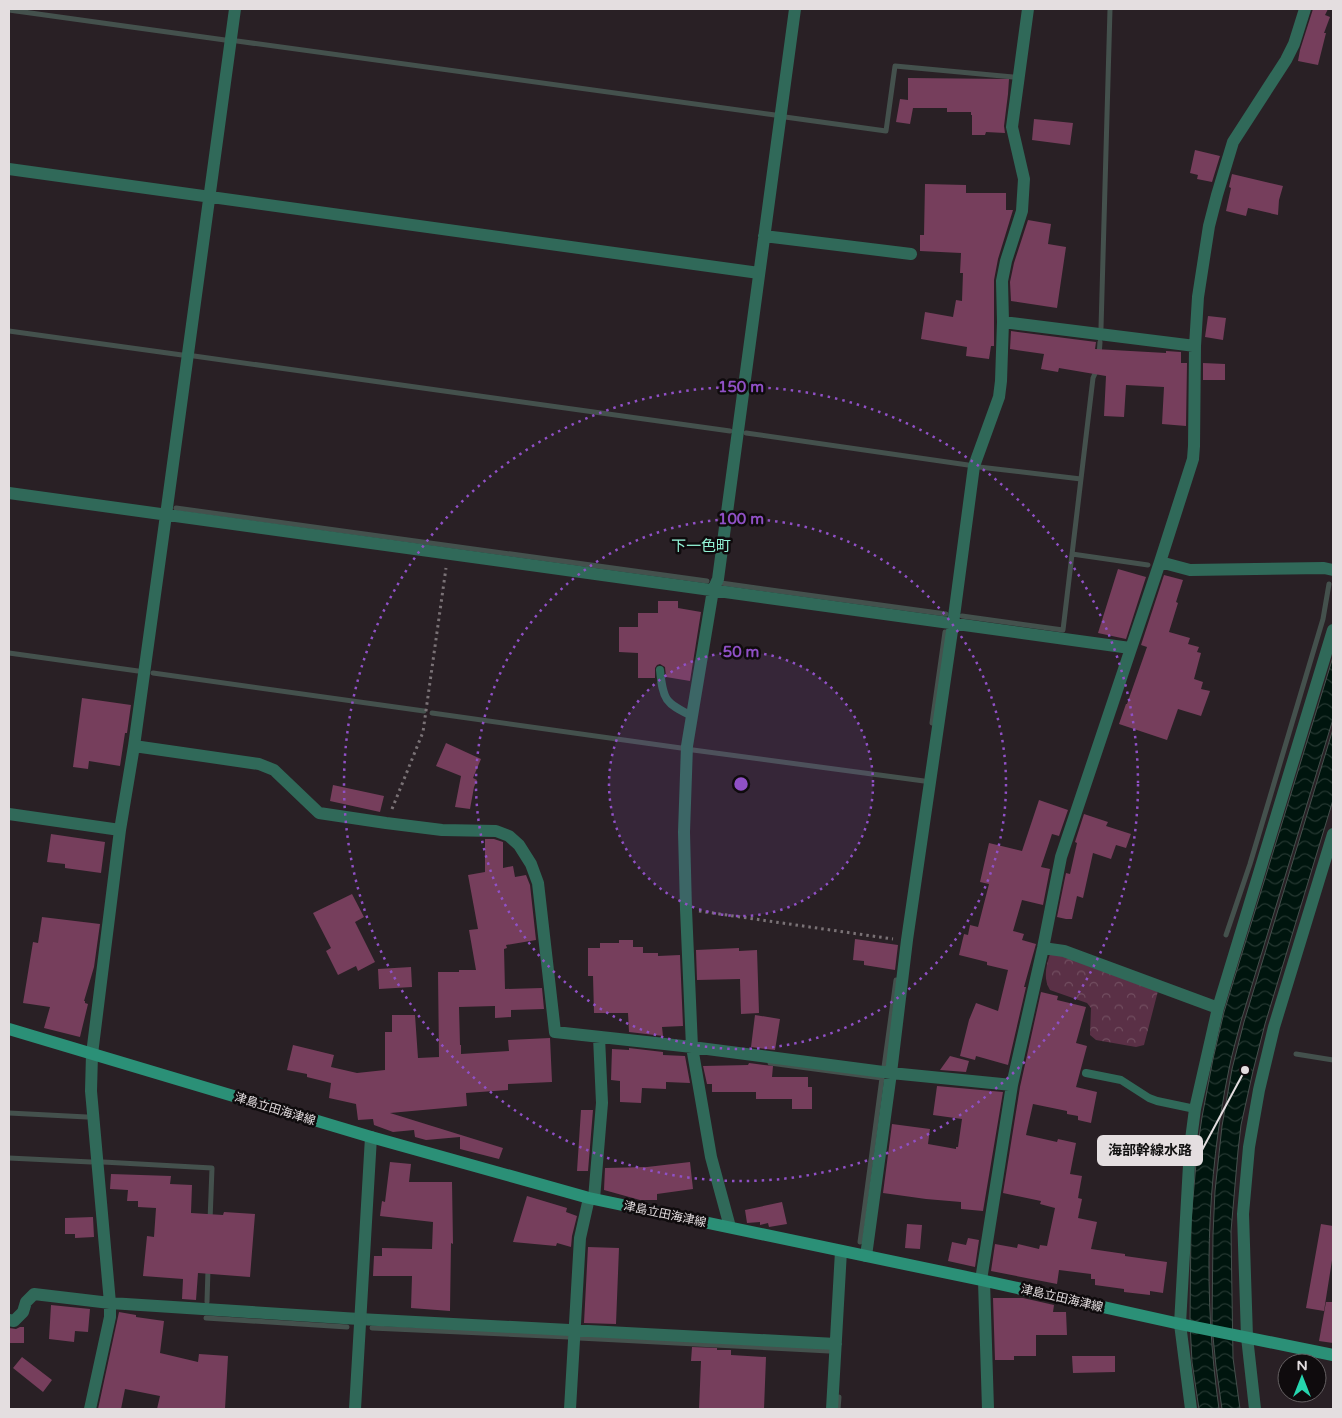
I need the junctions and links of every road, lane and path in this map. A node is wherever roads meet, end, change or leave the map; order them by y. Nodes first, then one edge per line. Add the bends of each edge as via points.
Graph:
1 (235, 9) edge
2 (795, 9) edge
3 (1028, 9) edge
4 (1305, 9) edge
5 (9, 169) edge
6 (208, 198) junction
7 (764, 236) junction
8 (911, 254) dead end
9 (759, 273) junction
10 (1003, 322) junction
11 (1195, 346) junction
12 (9, 493) edge
13 (166, 515) junction
14 (448, 553) junction
15 (1160, 562) junction
16 (1333, 570) edge
17 (713, 590) junction
18 (953, 624) junction
19 (1333, 630) edge
20 (1130, 648) junction
21 (660, 670) dead end
22 (692, 716) junction
23 (134, 746) junction
24 (9, 814) edge
25 (386, 824) junction
26 (120, 830) junction
27 (1333, 834) edge
28 (686, 909) junction
29 (907, 940) junction
30 (1043, 948) junction
31 (1218, 1008) junction
32 (9, 1029) edge
33 (599, 1037) junction
34 (692, 1048) junction
35 (92, 1054) junction
36 (891, 1073) junction
37 (1086, 1073) dead end
38 (1012, 1085) junction
39 (1195, 1109) junction
40 (371, 1137) junction
41 (592, 1199) junction
42 (730, 1227) junction
43 (841, 1251) junction
44 (866, 1256) junction
45 (983, 1280) junction
46 (110, 1303) junction
47 (359, 1319) junction
48 (9, 1320) edge
49 (1180, 1324) junction
50 (574, 1330) junction
51 (1241, 1336) junction
52 (836, 1344) junction
53 (1333, 1355) edge
54 (90, 1409) edge
55 (354, 1409) edge
56 (570, 1409) edge
57 (832, 1409) edge
58 (988, 1409) edge
59 (1191, 1409) edge
60 (1255, 1409) edge

1 - 6 street
2 - 7 street
3 - 10 street via 1012,126 1024,179 1022,212 1002,281
4 - 11 street via 1286,60 1233,142 1209,226 1198,297
5 - 6 street
6 - 9 street
6 - 13 street
7 - 8 street
7 - 9 street
9 - 17 street via 718,579
10 - 11 street
10 - 18 street via 999,397 974,466
11 - 15 street via 1193,459
12 - 13 street
13 - 14 street
13 - 23 street
14 - 17 street
14 - 25 path via 423,732
15 - 16 street via 1190,570
15 - 20 street
17 - 18 street
17 - 22 street
18 - 20 street
18 - 29 street
19 - 31 street
20 - 30 street via 1061,857
21 - 22 lane via 666,698 676,708
22 - 28 street via 687,746
23 - 25 street via 260,764 274,770 319,813
23 - 26 street
24 - 26 street
25 - 33 street via 496,831 519,845 538,882 555,1032
26 - 35 street
27 - 51 street via 1274,1028 1252,1128 1243,1214
28 - 29 path
28 - 34 street
29 - 36 street
30 - 31 street via 1064,951
30 - 38 street
31 - 39 street
32 - 35 main road, 津島立田海津線
33 - 34 street
33 - 41 street via 602,1103
34 - 36 street
34 - 42 street via 711,1157
35 - 40 main road, 津島立田海津線
35 - 46 street via 91,1091
36 - 38 street
36 - 44 street
37 - 39 lane via 1121,1080 1149,1098
38 - 45 street
39 - 49 street
40 - 41 main road, 津島立田海津線
40 - 47 street
41 - 42 main road, 津島立田海津線
41 - 50 street via 580,1238
42 - 43 main road, 津島立田海津線
43 - 44 main road, 津島立田海津線
43 - 52 street
44 - 45 main road, 津島立田海津線
45 - 49 main road, 津島立田海津線
45 - 58 street
46 - 47 street
46 - 48 street via 34,1294 26,1302 23,1312
46 - 54 street via 110,1317
47 - 50 street
47 - 55 street
49 - 51 main road, 津島立田海津線
49 - 59 street
50 - 52 street
50 - 56 street
51 - 53 main road, 津島立田海津線
51 - 60 street
52 - 57 street

